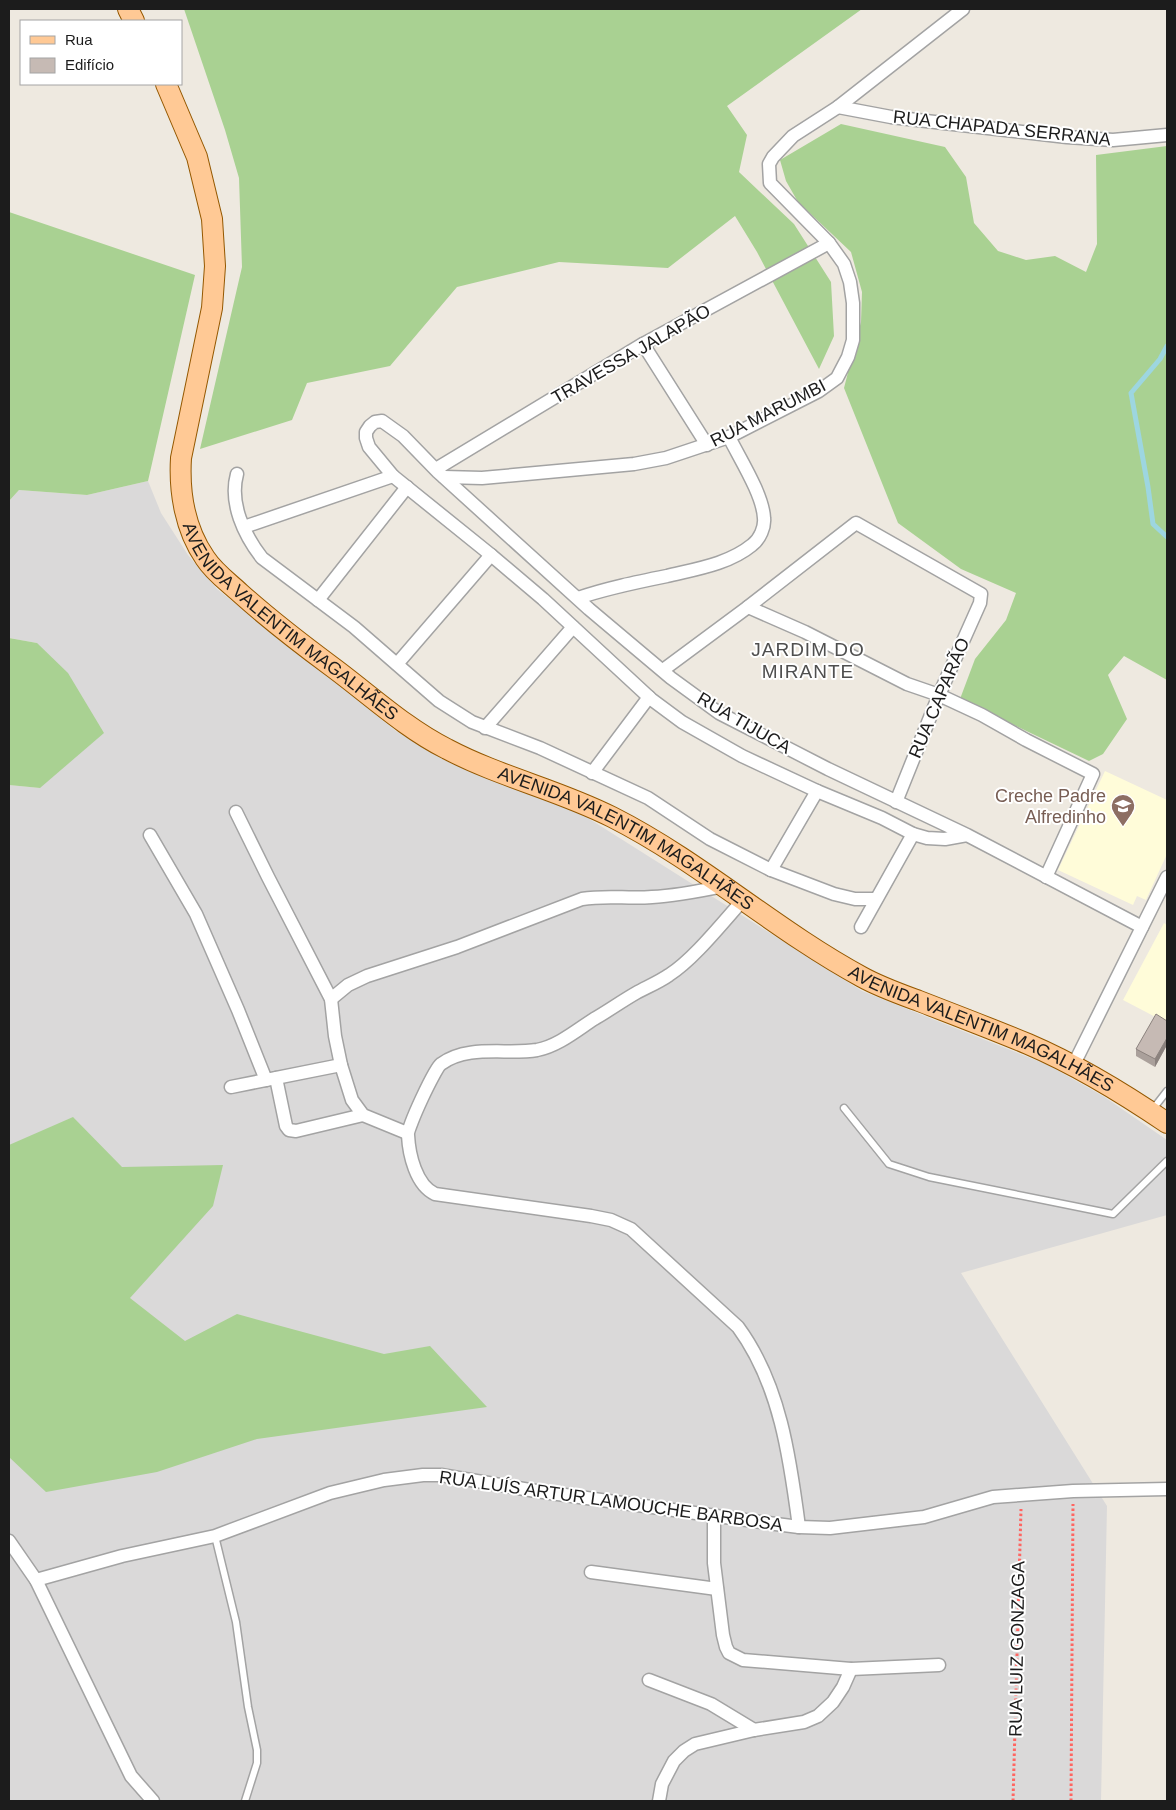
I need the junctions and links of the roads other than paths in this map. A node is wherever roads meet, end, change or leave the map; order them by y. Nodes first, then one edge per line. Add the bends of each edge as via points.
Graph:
1 (963, 9) edge
2 (166, 85) edge
3 (838, 107) junction
4 (1167, 135) edge
5 (828, 243) junction
6 (644, 344) junction
7 (729, 438) junction
8 (707, 445) junction
9 (440, 473) junction
10 (237, 474) dead end
11 (393, 476) junction
12 (407, 487) junction
13 (244, 528) junction
14 (491, 555) junction
15 (578, 598) junction
16 (318, 600) junction
17 (748, 607) junction
18 (573, 628) junction
19 (397, 664) junction
20 (662, 670) junction
21 (938, 695) junction
22 (649, 696) junction
23 (485, 728) junction
24 (592, 772) junction
25 (817, 791) junction
26 (896, 802) junction
27 (236, 812) dead end
28 (913, 834) junction
29 (967, 835) junction
30 (150, 836) dead end
31 (771, 870) junction
32 (1046, 877) junction
33 (1167, 877) edge
34 (724, 886) junction
35 (876, 899) junction
36 (743, 900) junction
37 (862, 927) dead end
38 (1142, 927) junction
39 (331, 999) junction
40 (341, 1065) junction
41 (1073, 1066) junction
42 (271, 1079) junction
43 (231, 1087) dead end
44 (1167, 1091) edge
45 (844, 1108) dead end
46 (363, 1115) junction
47 (1159, 1118) edge
48 (407, 1133) junction
49 (1167, 1161) edge
50 (1167, 1489) edge
51 (714, 1515) junction
52 (799, 1527) junction
53 (215, 1536) junction
54 (9, 1541) edge
55 (590, 1572) dead end
56 (36, 1580) junction
57 (717, 1589) junction
58 (939, 1665) dead end
59 (851, 1669) junction
60 (649, 1680) dead end
61 (754, 1730) junction
62 (153, 1801) edge
63 (245, 1801) edge
64 (658, 1801) edge

1 - 3 street, RUA MARUMBI
2 - 34 main road, AVENIDA VALENTIM MAGALHÃES via 197,157 212,219 215,266 209,323 180,474 188,524 205,559 263,613 412,728 446,749 611,816
3 - 4 street, RUA CHAPADA SERRANA via 891,117 1067,137 1113,140
3 - 5 street, RUA MARUMBI via 794,136 769,164 770,183
5 - 6 street, TRAVESSA JALAPÃO
5 - 7 street, RUA MARUMBI via 844,264 854,303 853,340 848,357 837,378
6 - 8 street
6 - 9 street, TRAVESSA JALAPÃO
7 - 8 street, RUA MARUMBI
7 - 15 street via 760,500 764,518 762,532 754,543 715,564
8 - 9 street, RUA MARUMBI via 634,464 482,478
9 - 11 street, RUA TIJUCA via 403,436 382,422 376,422 366,432 366,438 369,447
9 - 15 street, RUA TIJUCA
10 - 13 street via 234,497
11 - 12 street
11 - 13 street
12 - 14 street
12 - 16 street
13 - 16 street via 262,558
14 - 18 street
14 - 19 street
15 - 20 street, RUA TIJUCA
16 - 19 street
17 - 20 street
17 - 21 street via 907,684
17 - 21 street, RUA CAPARÃO via 856,523 981,594 980,603
18 - 22 street
18 - 23 street
19 - 23 street via 456,713
20 - 26 street, RUA TIJUCA via 719,713
21 - 26 street, RUA CAPARÃO
21 - 32 street via 1093,774
22 - 24 street
22 - 25 street via 715,742
23 - 24 street
24 - 31 street via 648,798 710,839
25 - 28 street
25 - 31 street
26 - 29 street, RUA TIJUCA
27 - 39 street
28 - 29 street via 945,839
28 - 35 street
29 - 32 street, RUA TIJUCA
30 - 42 street via 196,914
31 - 35 street via 834,894
32 - 38 street, RUA TIJUCA
33 - 38 street
34 - 36 main road, AVENIDA VALENTIM MAGALHÃES
34 - 39 street via 650,898 595,896 582,899 457,947 367,976 348,985
35 - 37 street
36 - 41 main road, AVENIDA VALENTIM MAGALHÃES via 863,978 1027,1044
36 - 48 street via 670,975 556,1044 538,1050 461,1055 439,1065
38 - 41 street
39 - 40 street
40 - 42 street
40 - 46 street via 352,1100
41 - 47 main road, AVENIDA VALENTIM MAGALHÃES
42 - 43 street
42 - 46 street via 289,1130
44 - 47 lane
45 - 49 lane via 890,1164 929,1177 1113,1214
46 - 48 street
48 - 52 street via 414,1168 427,1190 435,1194 611,1220 631,1229 738,1327 750,1343 771,1391 792,1469
50 - 52 street, RUA LUÍS ARTUR LAMOUCHE BARBOSA via 993,1497 924,1517 830,1528
51 - 52 street, RUA LUÍS ARTUR LAMOUCHE BARBOSA
51 - 53 street, RUA LUÍS ARTUR LAMOUCHE BARBOSA via 423,1475 384,1480 330,1493
51 - 57 street
53 - 56 street, RUA LUÍS ARTUR LAMOUCHE BARBOSA via 122,1556
53 - 63 lane via 236,1622 257,1750 257,1763
54 - 56 street
55 - 57 street
56 - 62 street via 131,1776
57 - 59 street via 726,1647 736,1658
58 - 59 street
59 - 61 street via 833,1702 818,1716 804,1722
60 - 61 street via 711,1704
61 - 64 street via 695,1744 684,1751 674,1761 662,1784

